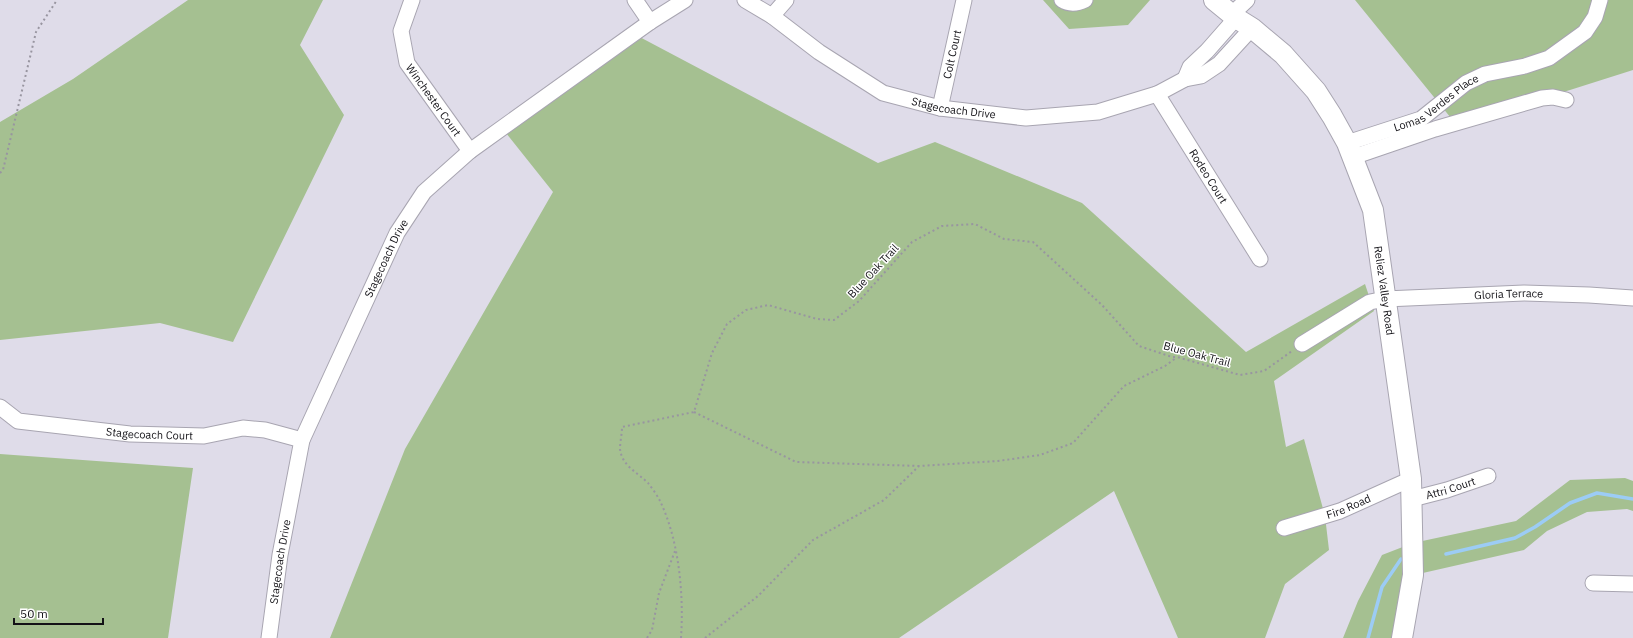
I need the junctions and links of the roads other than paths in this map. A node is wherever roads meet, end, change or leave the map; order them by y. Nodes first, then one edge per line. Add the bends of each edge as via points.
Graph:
1 (412, 0) edge
2 (635, 0) edge
3 (685, 0) edge
4 (745, 0) edge
5 (786, 0) edge
6 (964, 0) edge
7 (1062, 0) edge
8 (1086, 0) edge
9 (1214, 0) edge
10 (1247, 0) edge
11 (1600, 0) edge
12 (772, 16) junction
13 (1234, 16) junction
14 (650, 22) junction
15 (1252, 28) junction
16 (1207, 51) junction
17 (1219, 64) junction
18 (1185, 79) junction
19 (1157, 94) junction
20 (1566, 100) dead end
21 (940, 108) junction
22 (1350, 150) junction
23 (470, 151) junction
24 (1260, 259) dead end
25 (1385, 298) junction
26 (1633, 298) edge
27 (1302, 344) road end
28 (0, 407) edge
29 (302, 440) junction
30 (1488, 476) dead end
31 (1411, 479) junction
32 (1412, 499) junction
33 (1284, 528) dead end
34 (1593, 583) dead end
35 (1633, 584) edge
36 (268, 638) edge
37 (1402, 638) edge

1 - 23 street, Winchester Court via 401,31 407,63
2 - 14 street
3 - 14 street, Stagecoach Drive
4 - 12 street, Stagecoach Drive
5 - 12 street
6 - 21 street, Colt Court
7 - 8 street via 1071,4
9 - 13 main road, Reliez Valley Road
10 - 13 street
11 - 22 street, Lomas Verdes Place via 1595,17 1585,32 1549,58 1485,74 1466,83 1421,119
12 - 21 street, Stagecoach Drive via 819,52 883,93
13 - 15 main road, Reliez Valley Road
13 - 16 street
14 - 23 street, Stagecoach Drive
15 - 17 street, Stagecoach Drive
15 - 22 main road, Reliez Valley Road via 1283,54 1316,91
16 - 17 street
16 - 18 street via 1190,67
17 - 18 street, Stagecoach Drive via 1201,76
18 - 19 street, Stagecoach Drive
19 - 21 street, Stagecoach Drive via 1098,112 1026,118
19 - 24 street, Rodeo Court
20 - 22 street via 1542,98
22 - 25 main road, Reliez Valley Road via 1373,210
23 - 29 street, Stagecoach Drive via 424,192 397,233
25 - 26 street, Gloria Terrace via 1524,293
25 - 27 street, Gloria Terrace via 1370,302
25 - 31 main road, Reliez Valley Road
28 - 29 street, Stagecoach Court via 18,421 130,434 204,436 243,428 266,430
29 - 36 street, Stagecoach Drive via 280,554
30 - 32 street, Attri Court
31 - 32 main road, Reliez Valley Road
31 - 33 street, Fire Road via 1340,511
32 - 37 main road, Reliez Valley Road via 1414,575
34 - 35 street

